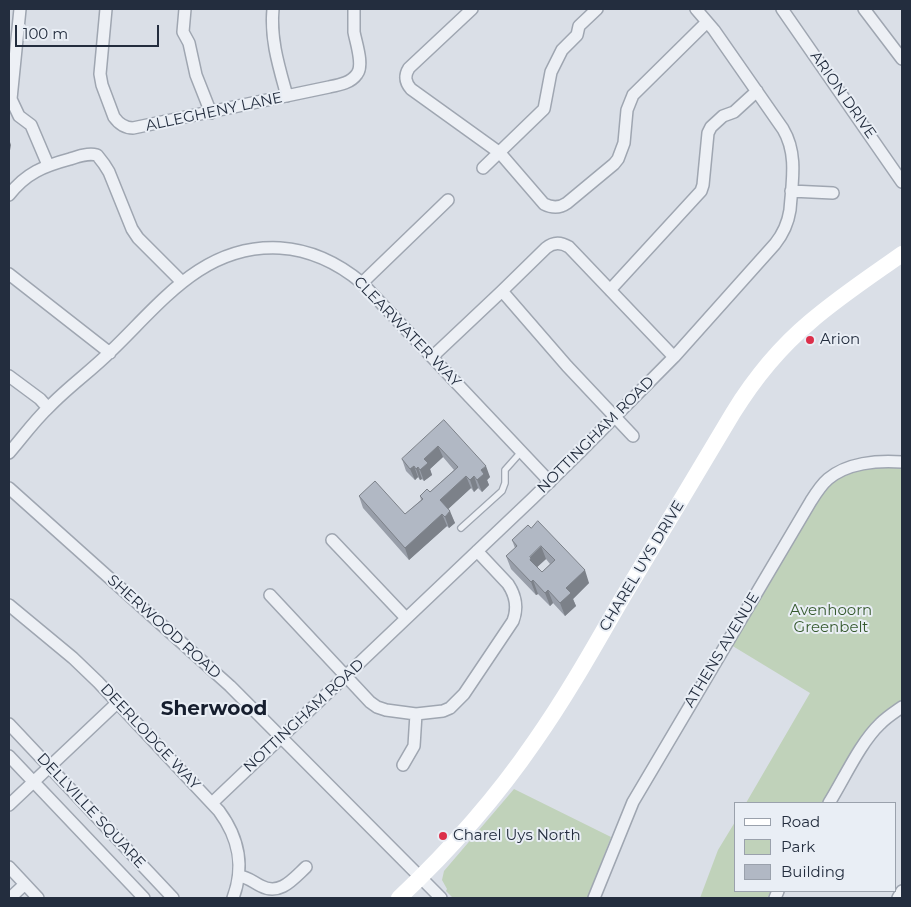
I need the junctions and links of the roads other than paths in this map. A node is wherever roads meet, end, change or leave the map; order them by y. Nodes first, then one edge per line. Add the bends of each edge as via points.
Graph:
1 (20, 9) edge
2 (106, 9) edge
3 (185, 9) edge
4 (273, 9) edge
5 (354, 9) edge
6 (472, 9) edge
7 (597, 9) edge
8 (696, 9) edge
9 (782, 9) edge
10 (864, 9) edge
11 (707, 22) junction
12 (902, 59) edge
13 (757, 91) junction
14 (287, 96) junction
15 (211, 112) junction
16 (500, 153) junction
17 (48, 165) junction
18 (483, 168) dead end
19 (902, 182) edge
20 (791, 191) junction
21 (833, 193) dead end
22 (9, 195) edge
23 (448, 200) dead end
24 (902, 254) edge
25 (9, 274) edge
26 (182, 282) junction
27 (362, 283) junction
28 (610, 290) junction
29 (502, 291) junction
30 (110, 353) junction
31 (432, 357) junction
32 (674, 357) junction
33 (9, 376) edge
34 (48, 408) junction
35 (615, 417) junction
36 (633, 436) dead end
37 (521, 452) junction
38 (9, 453) edge
39 (902, 462) edge
40 (550, 482) junction
41 (9, 488) edge
42 (461, 528) dead end
43 (332, 540) dead end
44 (477, 551) junction
45 (270, 595) dead end
46 (9, 605) edge
47 (406, 618) junction
48 (346, 676) junction
49 (117, 703) junction
50 (902, 706) edge
51 (416, 714) junction
52 (9, 724) edge
53 (281, 737) junction
54 (9, 756) edge
55 (403, 765) dead end
56 (49, 767) junction
57 (34, 782) junction
58 (830, 802) edge
59 (212, 803) junction
60 (9, 805) edge
61 (9, 867) edge
62 (306, 867) dead end
63 (239, 876) junction
64 (420, 878) junction
65 (25, 884) junction
66 (902, 891) edge
67 (10, 898) edge
68 (38, 898) edge
69 (144, 898) edge
70 (173, 898) edge
71 (233, 898) edge
72 (398, 898) edge
73 (441, 898) edge
74 (594, 898) edge
75 (898, 898) edge

1 - 17 street via 11,99 19,116 31,125
2 - 15 street, ALLEGHENY LANE via 100,74 117,122 133,128
3 - 15 street via 183,32
4 - 14 street via 272,35
5 - 14 street, ALLEGHENY LANE via 354,34 360,62 357,75 344,84
6 - 16 street via 410,68 406,78 411,88
7 - 16 street via 579,26 577,35 562,50 551,72 544,109
8 - 11 street, NOTTINGHAM ROAD
9 - 19 street, ARION DRIVE
10 - 12 street
11 - 13 street, NOTTINGHAM ROAD
11 - 16 street via 633,94 618,159 563,206 544,204
13 - 20 street, NOTTINGHAM ROAD via 791,144
13 - 28 street via 710,129 701,191
14 - 15 street, ALLEGHENY LANE
16 - 18 street
17 - 22 street via 27,176
17 - 26 street via 84,155 97,155 109,172 138,238
20 - 21 street
20 - 32 street, NOTTINGHAM ROAD via 789,218 779,238
23 - 27 street
24 - 64 main road, CHAREL UYS DRIVE via 808,323 754,382 536,740 495,795
25 - 30 street
26 - 27 street, CLEARWATER WAY via 222,258 264,248 295,250 317,256 343,268
26 - 30 street, CLEARWATER WAY
27 - 31 street, CLEARWATER WAY
28 - 29 street via 569,247 560,243 546,248
28 - 32 street
29 - 31 street
29 - 35 street
30 - 34 street, CLEARWATER WAY
31 - 37 street, CLEARWATER WAY
32 - 35 street, NOTTINGHAM ROAD
33 - 34 street
34 - 38 street, CLEARWATER WAY
35 - 36 street
35 - 40 street, NOTTINGHAM ROAD
37 - 40 street, CLEARWATER WAY
37 - 42 lane via 504,470 502,491
39 - 74 street, ATHENS AVENUE via 862,464 844,470 822,485 633,802
40 - 44 street, NOTTINGHAM ROAD
41 - 53 street, SHERWOOD ROAD via 230,686
43 - 47 street
44 - 47 street, NOTTINGHAM ROAD
44 - 51 street via 512,590 516,601 513,621 457,702 443,711
45 - 48 street
46 - 49 street, DEERLODGE WAY via 73,658
47 - 48 street, NOTTINGHAM ROAD
48 - 51 street via 377,707
48 - 53 street, NOTTINGHAM ROAD
49 - 56 street
49 - 59 street, DEERLODGE WAY
50 - 58 street via 873,731
51 - 55 street via 414,746
52 - 56 street, DELLVILLE SQUARE
53 - 59 street, NOTTINGHAM ROAD
53 - 64 street, SHERWOOD ROAD
54 - 57 street, DELLVILLE SQUARE
56 - 57 street
56 - 70 street, DELLVILLE SQUARE
57 - 60 street
57 - 69 street, DELLVILLE SQUARE
59 - 63 street, DEERLODGE WAY via 235,839
61 - 65 street
62 - 63 street via 288,884 275,890
63 - 71 street, DEERLODGE WAY
64 - 72 main road, CHAREL UYS DRIVE
64 - 73 street, SHERWOOD ROAD
65 - 67 street
65 - 68 street
66 - 75 street

